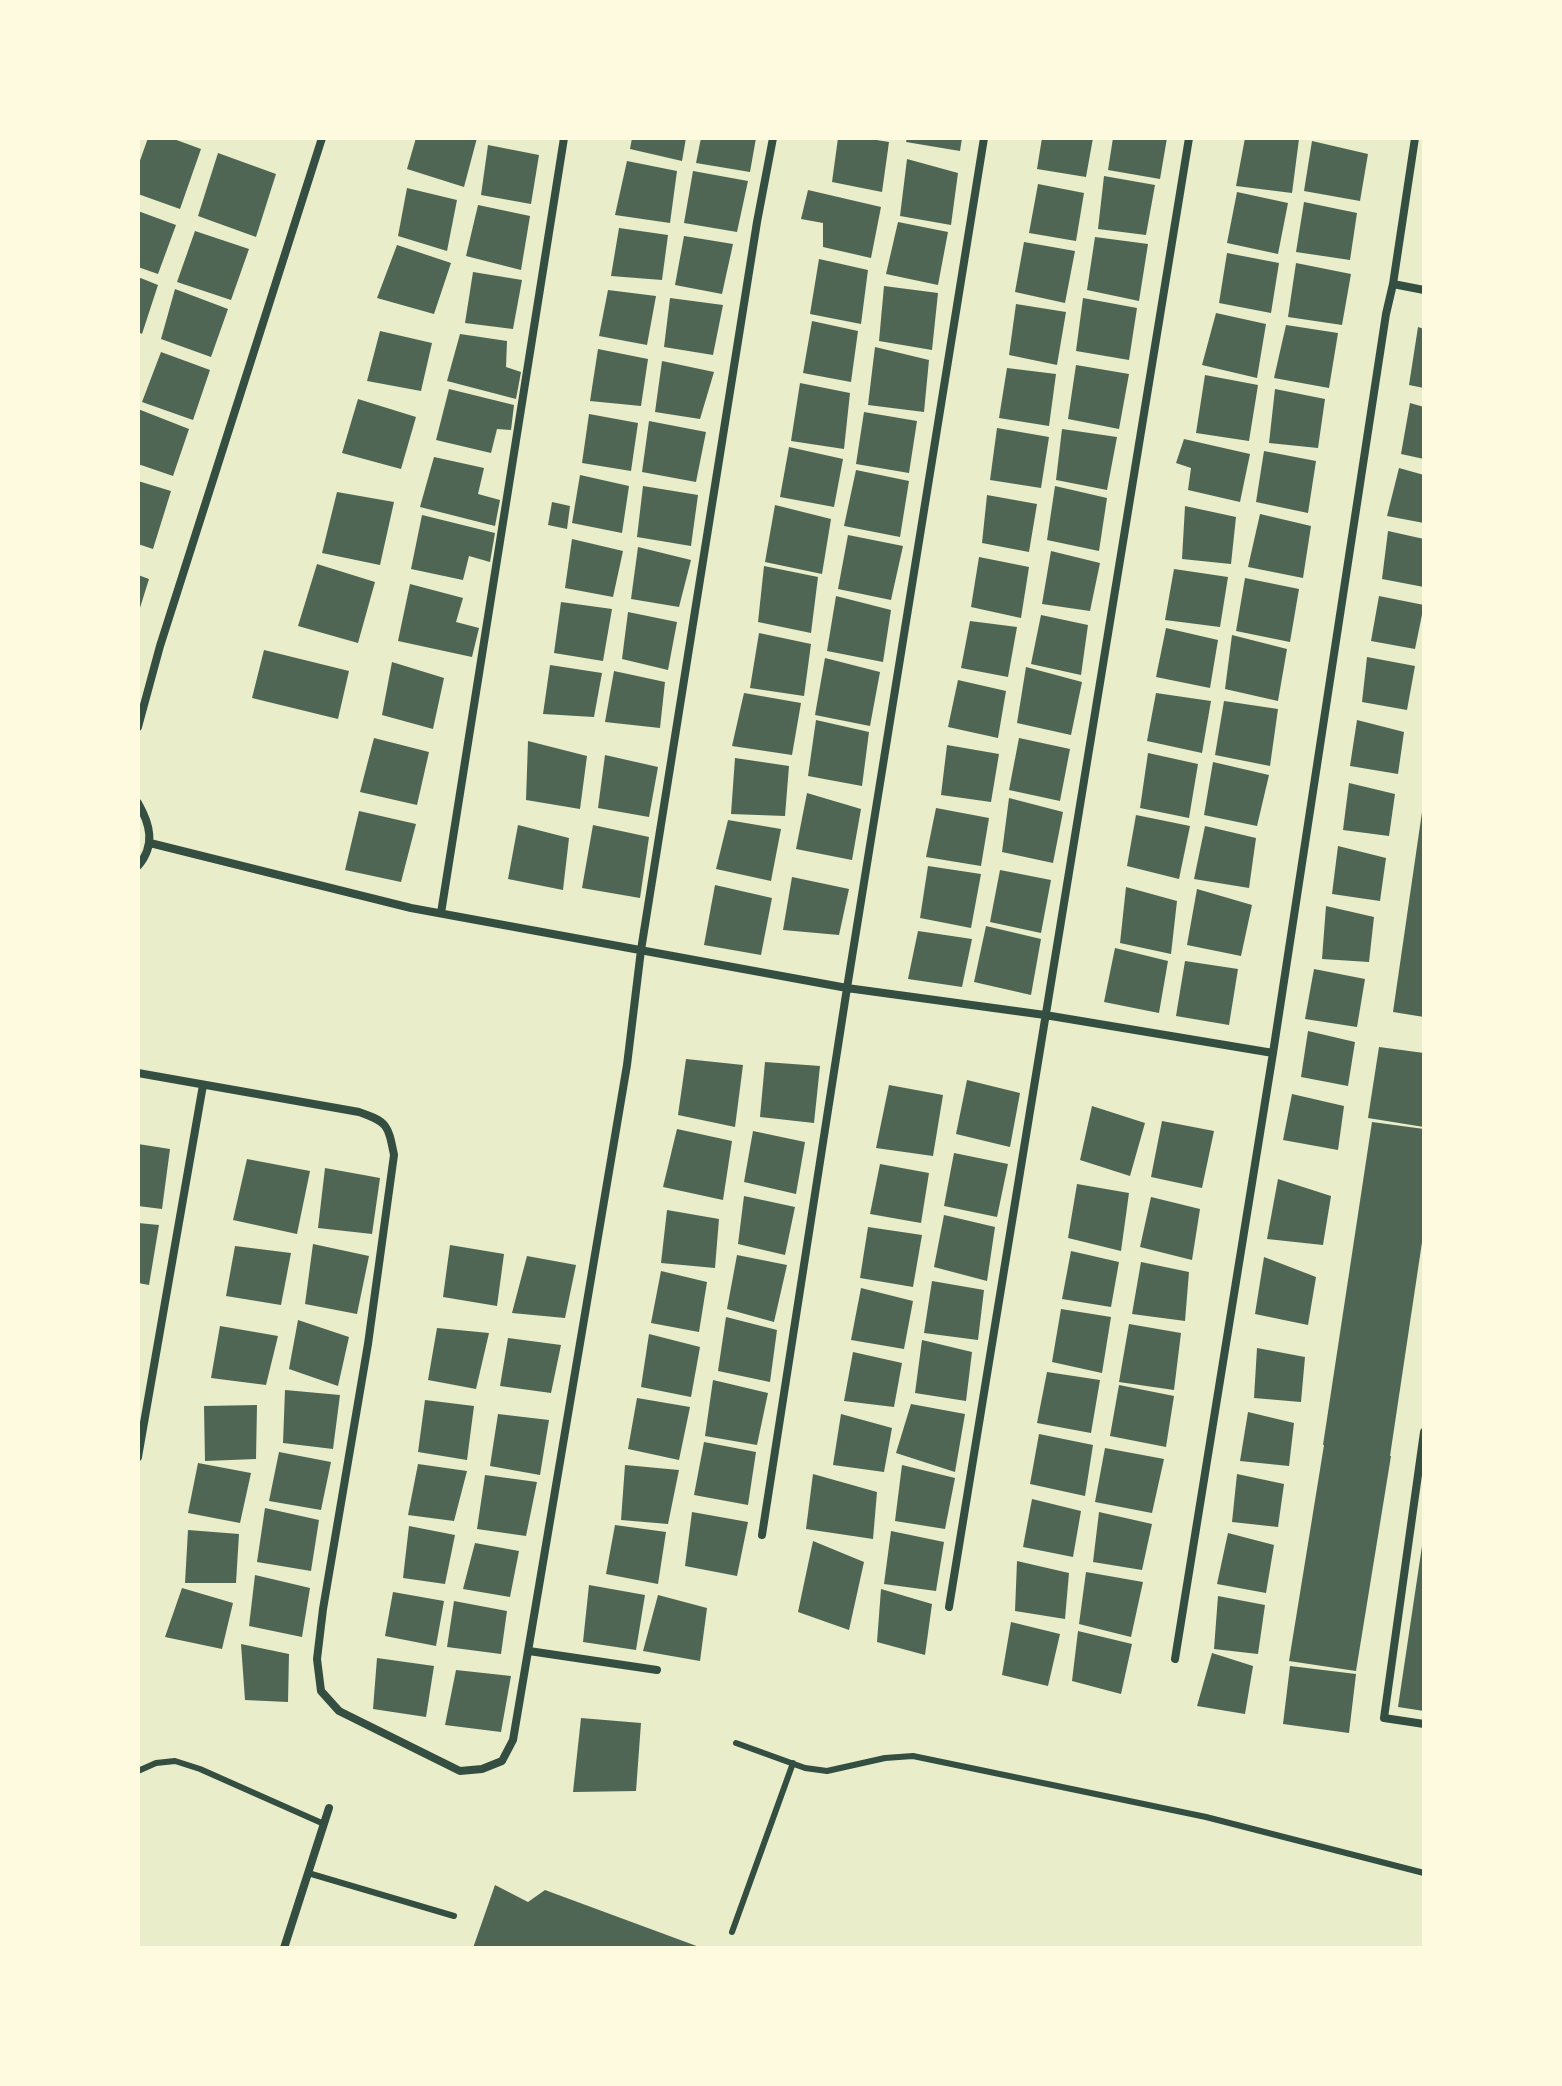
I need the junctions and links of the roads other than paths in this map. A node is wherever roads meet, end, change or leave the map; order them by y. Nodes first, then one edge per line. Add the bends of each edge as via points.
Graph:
1 (322, 138) edge
2 (564, 138) edge
3 (773, 138) edge
4 (984, 138) edge
5 (1189, 138) edge
6 (1415, 138) edge
7 (1393, 284) junction
8 (1424, 290) edge
9 (138, 727) edge
10 (138, 803) edge
11 (150, 843) junction
12 (138, 866) edge
13 (441, 913) junction
14 (641, 950) junction
15 (847, 988) junction
16 (1045, 1015) junction
17 (1273, 1053) junction
18 (138, 1073) edge
19 (203, 1085) junction
20 (1424, 1432) edge
21 (138, 1457) edge
22 (762, 1535) dead end
23 (949, 1607) dead end
24 (529, 1651) junction
25 (1175, 1659) dead end
26 (657, 1670) dead end
27 (1424, 1724) edge
28 (736, 1743) dead end
29 (793, 1763) junction
30 (138, 1771) edge
31 (329, 1808) dead end
32 (324, 1824) junction
33 (308, 1873) junction
34 (1424, 1873) edge
35 (454, 1916) dead end
36 (732, 1932) dead end
37 (284, 1948) edge

1 - 9 street
2 - 13 street
3 - 14 street
4 - 15 street
5 - 16 street
6 - 7 street
7 - 8 street
7 - 17 street
10 - 11 street via 148,822
11 - 12 street
11 - 13 street
13 - 14 street
14 - 15 street
14 - 24 street via 627,1065
15 - 16 street
15 - 22 street
16 - 17 street
16 - 23 street
17 - 25 street
18 - 19 street
19 - 21 street
19 - 24 street via 379,1119 389,1130 394,1155 323,1609 317,1659 321,1691 339,1711 460,1771 482,1769 502,1761 513,1740
20 - 27 street via 1384,1718
24 - 26 street
28 - 29 lane
29 - 34 lane via 827,1771 913,1756 1206,1817
29 - 36 lane
30 - 32 lane via 175,1761
31 - 32 street
32 - 33 street
33 - 35 lane
33 - 37 street

